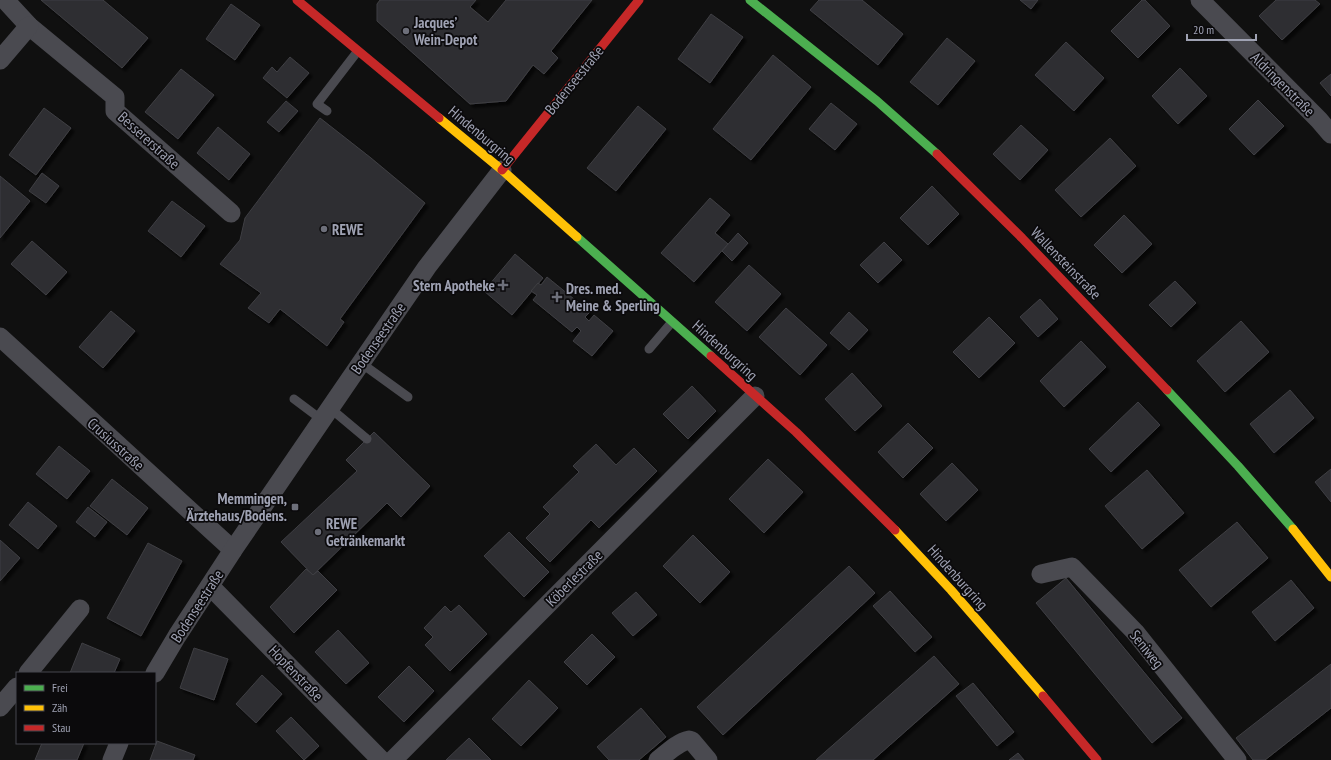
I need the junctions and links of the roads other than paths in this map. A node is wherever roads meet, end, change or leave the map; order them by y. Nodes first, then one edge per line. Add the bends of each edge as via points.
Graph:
1 (4, 0) edge
2 (297, 0) edge
3 (639, 0) edge
4 (750, 0) edge
5 (1200, 0) edge
6 (29, 26) junction
7 (357, 52) junction
8 (0, 60) edge
9 (327, 111) dead end
10 (1331, 134) edge
11 (502, 170) junction
12 (230, 213) dead end
13 (672, 322) junction
14 (0, 337) edge
15 (649, 349) dead end
16 (361, 363) junction
17 (755, 396) junction
18 (408, 397) dead end
19 (294, 399) dead end
20 (326, 414) junction
21 (367, 439) dead end
22 (233, 550) junction
23 (1041, 574) dead end
24 (1331, 577) edge
25 (210, 586) junction
26 (80, 609) dead end
27 (29, 672) edge
28 (156, 672) edge
29 (16, 687) edge
30 (0, 707) edge
31 (119, 744) edge
32 (112, 760) edge
33 (381, 760) edge
34 (393, 760) edge
35 (658, 760) edge
36 (708, 760) edge
37 (1097, 760) edge
38 (1237, 760) edge

1 - 6 street, Bessererstraße
2 - 7 main road, Hindenburgring
3 - 11 main road, Bodenseestraße
4 - 24 main road, Wallensteinstraße via 866,92 949,165 1034,249 1212,438 1302,538
5 - 10 street, Aldringenstraße
6 - 8 street
6 - 12 street, Bessererstraße via 115,97 115,111
7 - 9 lane via 317,104
7 - 11 main road, Hindenburgring
11 - 13 main road, Hindenburgring
11 - 16 street, Bodenseestraße via 428,267
13 - 15 lane
13 - 17 main road, Hindenburgring
14 - 22 street, Crusiusstraße
16 - 18 lane
16 - 20 street, Bodenseestraße
17 - 34 street, Köberlestraße
17 - 37 main road, Hindenburgring via 818,453 914,550
19 - 20 lane
20 - 21 lane
20 - 22 street, Bodenseestraße
22 - 25 street, Bodenseestraße
23 - 38 street, Seniweg via 1072,567 1134,632
25 - 28 street, Bodenseestraße
25 - 33 street, Hopfenstraße
26 - 27 street
29 - 30 street
31 - 32 street
35 - 36 street via 676,746 689,740

